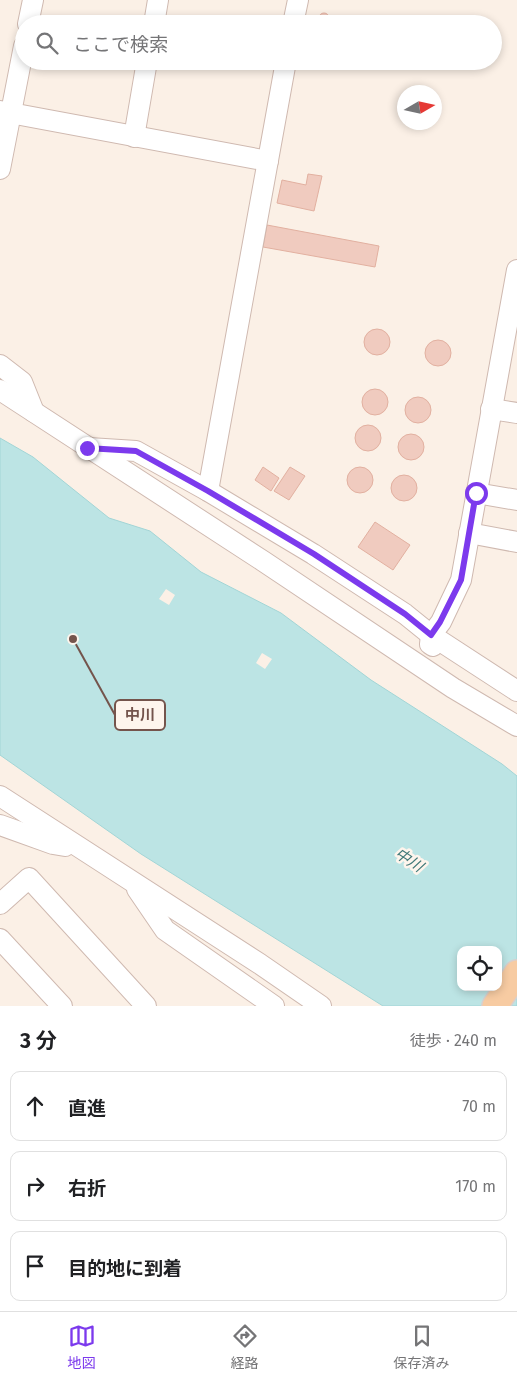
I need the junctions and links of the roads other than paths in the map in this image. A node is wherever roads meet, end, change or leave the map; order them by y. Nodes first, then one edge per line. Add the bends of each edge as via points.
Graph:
1 (33, 0) edge
2 (158, 0) edge
3 (298, 0) edge
4 (30, 15) edge
5 (156, 15) edge
6 (296, 15) edge
7 (17, 70) edge
8 (145, 70) edge
9 (284, 70) edge
10 (5, 112) edge
11 (134, 137) junction
12 (268, 161) junction
13 (0, 169) edge
14 (517, 270) edge
15 (0, 364) edge
16 (0, 390) edge
17 (491, 409) junction
18 (34, 412) junction
19 (517, 414) edge
20 (87, 448) junction
21 (208, 491) junction
22 (476, 493) junction
23 (517, 500) edge
24 (469, 533) junction
25 (517, 542) edge
26 (431, 635) junction
27 (517, 691) edge
28 (512, 723) edge
29 (0, 796) edge
30 (0, 826) edge
31 (79, 848) junction
32 (132, 882) junction
33 (0, 904) edge
34 (0, 939) edge
35 (517, 973) edge
36 (62, 1006) edge
37 (146, 1006) edge
38 (274, 1006) edge
39 (321, 1006) edge
40 (495, 1006) edge

1 - 4 street
2 - 5 street
3 - 6 street
7 - 10 street
8 - 11 street
9 - 12 street
10 - 11 street
10 - 13 street
11 - 12 street
12 - 21 street
14 - 17 street
15 - 18 street via 22,382
16 - 18 street
17 - 19 street
17 - 22 street
18 - 20 street
20 - 21 street via 136,451
20 - 28 street via 453,688
21 - 26 street via 314,554
22 - 23 street
22 - 24 street
24 - 25 street
24 - 26 street via 461,580
26 - 27 street
26 - 28 street via 430,644 450,662 502,698
29 - 31 street
30 - 31 street via 53,844
31 - 32 street
32 - 38 street via 165,930
32 - 39 street
33 - 37 street via 29,878
34 - 36 street
35 - 40 main road

